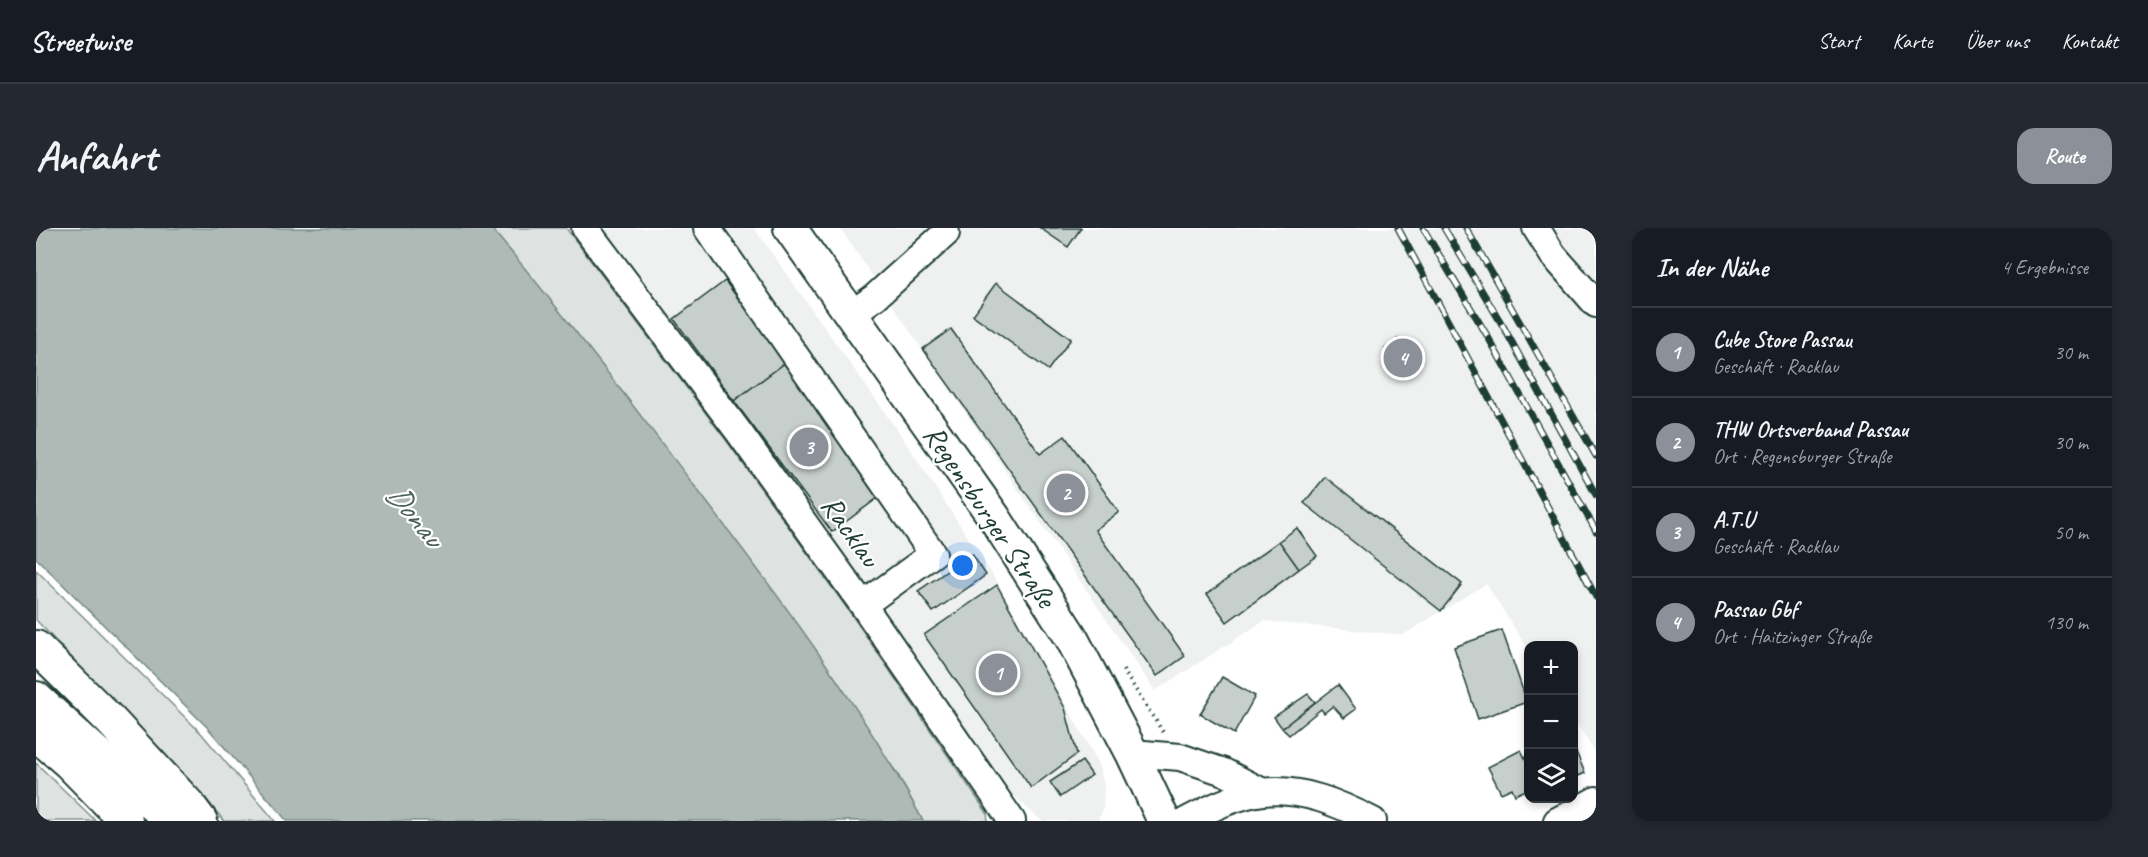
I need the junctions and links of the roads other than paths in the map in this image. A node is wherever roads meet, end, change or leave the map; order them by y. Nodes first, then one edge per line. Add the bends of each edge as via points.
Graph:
1 (585, 228) edge
2 (707, 228) edge
3 (789, 228) edge
4 (1536, 228) edge
5 (946, 233) dead end
6 (1596, 304) edge
7 (850, 315) junction
8 (863, 605) junction
9 (36, 647) edge
10 (36, 698) edge
11 (36, 734) edge
12 (1132, 753) junction
13 (1263, 792) junction
14 (1596, 800) edge
15 (126, 821) edge
16 (171, 821) edge
17 (201, 821) edge
18 (1012, 821) edge
19 (1164, 821) edge
20 (1186, 821) edge
21 (1373, 821) edge
22 (1557, 821) edge

1 - 8 street, Racklau
2 - 8 street via 933,554
3 - 7 main road, Regensburger Straße
4 - 6 street via 1553,255
5 - 7 street
7 - 12 main road, Regensburger Straße via 994,517 1071,637
8 - 18 street, Racklau
9 - 17 main road via 110,720
10 - 16 main road
11 - 15 main road
12 - 13 street via 1180,758 1224,772
12 - 19 main road, Regensburger Straße
13 - 20 street via 1231,800
13 - 21 street via 1300,793 1346,807
14 - 22 street

